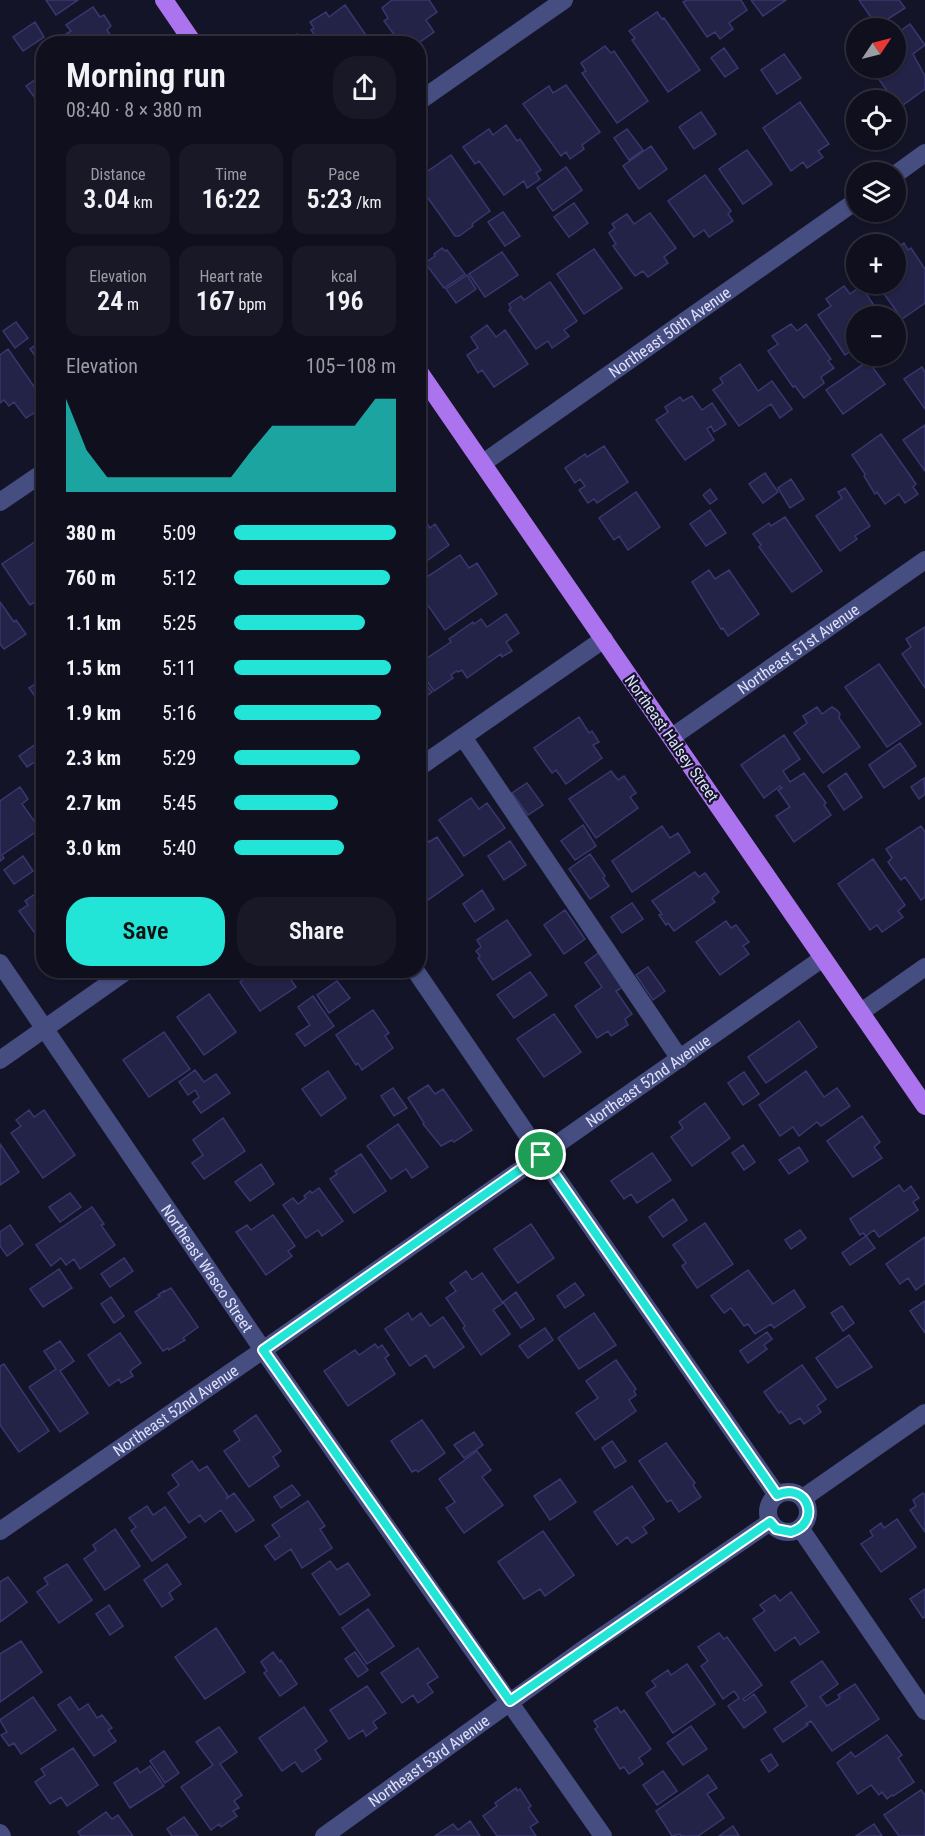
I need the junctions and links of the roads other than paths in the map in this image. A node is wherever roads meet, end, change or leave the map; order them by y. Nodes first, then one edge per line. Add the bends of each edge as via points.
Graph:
1 (164, 0) edge
2 (564, 0) edge
3 (189, 36) edge
4 (426, 96) edge
5 (925, 153) edge
6 (906, 167) edge
7 (846, 208) edge
8 (426, 381) edge
9 (483, 463) junction
10 (36, 477) edge
11 (0, 502) edge
12 (925, 560) edge
13 (604, 639) junction
14 (463, 737) junction
15 (672, 737) junction
16 (426, 762) edge
17 (823, 958) junction
18 (0, 963) edge
19 (925, 967) edge
20 (117, 978) edge
21 (420, 978) edge
22 (861, 1012) junction
23 (45, 1029) junction
24 (680, 1059) junction
25 (0, 1060) edge
26 (925, 1106) edge
27 (541, 1155) junction
28 (263, 1350) junction
29 (925, 1413) edge
30 (777, 1495) junction
31 (803, 1498) junction
32 (770, 1522) junction
33 (800, 1528) junction
34 (0, 1531) edge
35 (510, 1701) junction
36 (925, 1711) edge
37 (324, 1836) edge
38 (603, 1836) edge

1 - 3 main road
2 - 4 street
5 - 6 street
7 - 9 street, Northeast 50th Avenue
8 - 9 main road, Northeast Halsey Street
9 - 13 main road, Northeast Halsey Street
10 - 11 street
12 - 15 street, Northeast 51st Avenue
13 - 14 street
13 - 15 main road, Northeast Halsey Street
14 - 16 street
14 - 24 street
15 - 17 main road, Northeast Halsey Street
17 - 22 main road, Northeast Halsey Street
17 - 24 street, Northeast 52nd Avenue
18 - 23 street, Northeast Wasco Street
19 - 22 street
20 - 23 street
21 - 27 street
22 - 26 main road, Northeast Halsey Street
23 - 25 street
23 - 28 street, Northeast Wasco Street
24 - 27 street, Northeast 52nd Avenue
27 - 28 street, Northeast 52nd Avenue
27 - 30 street
28 - 34 street, Northeast 52nd Avenue
28 - 35 street, Northeast Wasco Street
29 - 31 street
30 - 31 street via 790,1491
30 - 32 street via 769,1506
31 - 33 street via 808,1518
32 - 33 street via 784,1532
32 - 35 street, Northeast 53rd Avenue
33 - 36 street
35 - 37 street, Northeast 53rd Avenue
35 - 38 street, Northeast Wasco Street

